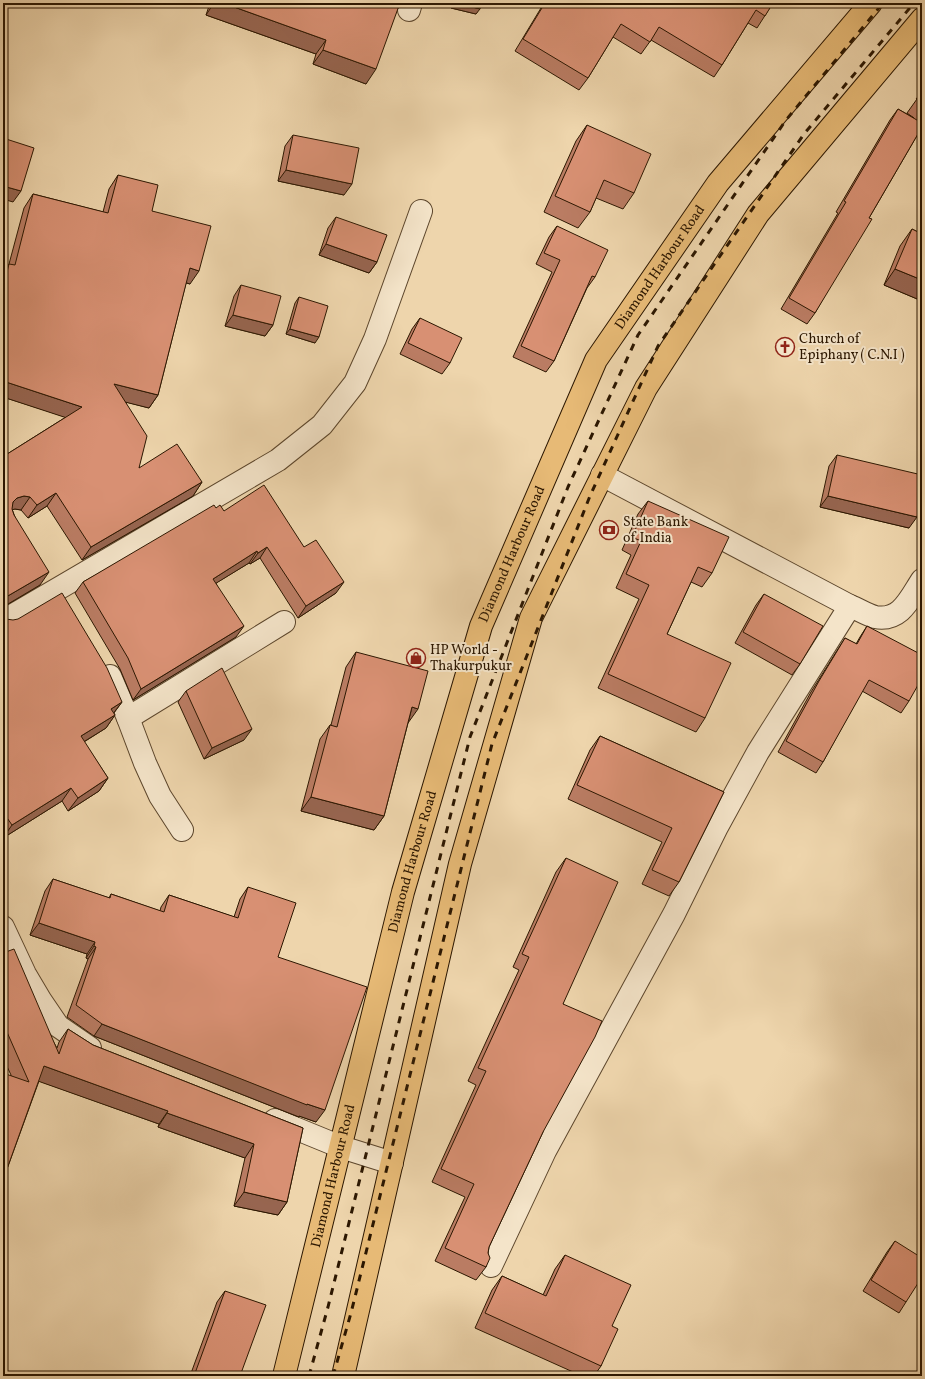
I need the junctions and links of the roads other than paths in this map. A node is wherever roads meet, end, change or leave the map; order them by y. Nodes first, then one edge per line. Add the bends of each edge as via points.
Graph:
1 (871, 3) edge
2 (922, 19) edge
3 (421, 211) dead end
4 (602, 475) junction
5 (922, 580) edge
6 (53, 582) junction
7 (850, 606) junction
8 (69, 608) edge
9 (3, 621) edge
10 (284, 622) dead end
11 (101, 662) edge
12 (128, 718) junction
13 (182, 830) dead end
14 (3, 927) edge
15 (108, 1055) edge
16 (258, 1114) edge
17 (341, 1147) junction
18 (392, 1163) junction
19 (491, 1266) edge
20 (284, 1376) edge
21 (343, 1376) edge

1 - 17 highway, Diamond Harbour Road via 718,183 596,360 481,626 403,892
2 - 4 highway via 758,214 646,388
3 - 6 street via 375,338 355,383 322,425 278,460
4 - 7 street
4 - 18 highway via 531,618 460,864
5 - 7 street via 903,609 890,618 874,617
6 - 8 street
6 - 9 street
7 - 19 street via 750,765 674,914 546,1151
10 - 12 street
11 - 12 street
12 - 13 street via 160,796
14 - 15 street via 25,974 58,1026 88,1047
16 - 17 street
17 - 18 street
17 - 20 highway, Diamond Harbour Road
18 - 21 highway

